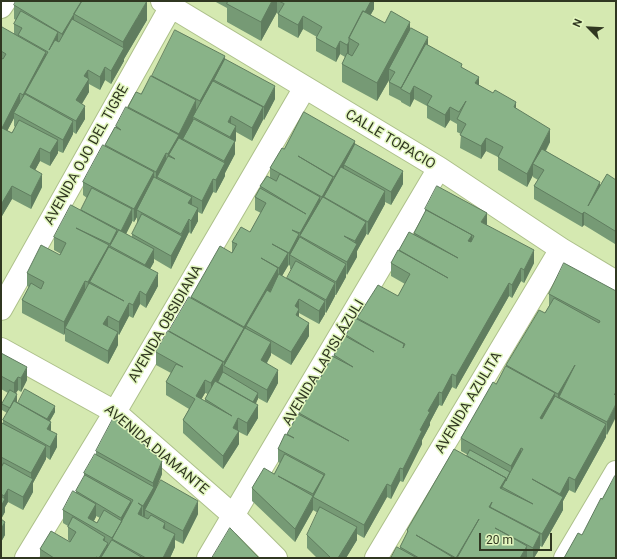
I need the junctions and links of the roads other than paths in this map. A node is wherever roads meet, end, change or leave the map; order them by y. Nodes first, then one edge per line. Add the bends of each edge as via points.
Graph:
1 (5, 1) edge
2 (169, 3) edge
3 (1, 7) edge
4 (304, 89) junction
5 (439, 168) junction
6 (561, 249) junction
7 (616, 282) edge
8 (1, 309) edge
9 (1, 348) edge
10 (115, 412) junction
11 (616, 472) edge
12 (234, 516) junction
13 (26, 558) edge
14 (208, 558) edge
15 (276, 558) edge
16 (376, 558) edge
17 (565, 558) edge

1 - 3 street
2 - 4 street, CALLE TOPACIO
2 - 8 street, AVENIDA OJO DEL TIGRE
4 - 5 street, CALLE TOPACIO
4 - 10 street, AVENIDA OBSIDIANA
5 - 6 street, CALLE TOPACIO
5 - 12 street, AVENIDA LAPISLÁZULI
6 - 7 street, CALLE TOPACIO
6 - 16 street, AVENIDA AZULITA
9 - 10 street, AVENIDA DIAMANTE
10 - 12 street, AVENIDA DIAMANTE
10 - 13 street, AVENIDA OBSIDIANA
11 - 17 street
12 - 14 street, AVENIDA LAPISLÁZULI
12 - 15 street, AVENIDA DIAMANTE

